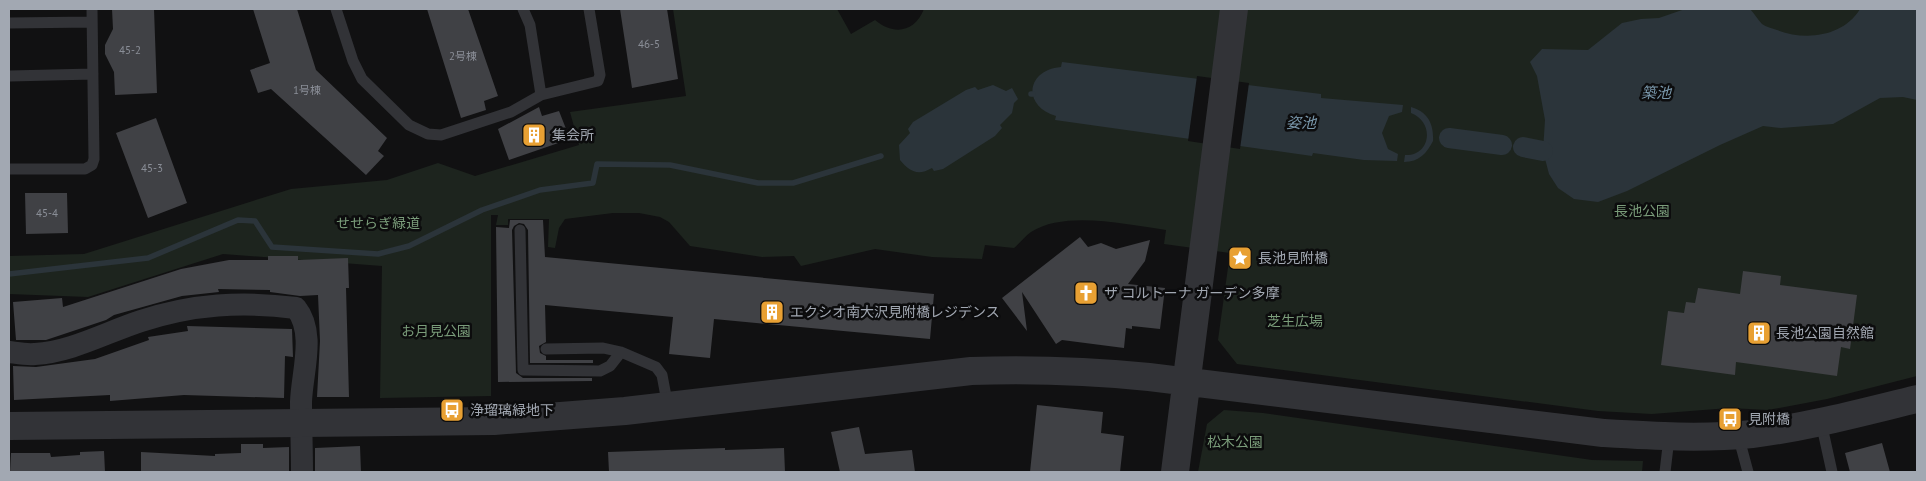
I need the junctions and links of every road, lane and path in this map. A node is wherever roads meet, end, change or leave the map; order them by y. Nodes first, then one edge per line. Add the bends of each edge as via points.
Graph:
1 (92, 9) edge
2 (336, 9) edge
3 (523, 9) edge
4 (589, 9) edge
5 (1234, 9) edge
6 (92, 22) junction
7 (9, 23) edge
8 (93, 74) junction
9 (10, 76) edge
10 (541, 94) junction
11 (9, 169) edge
12 (520, 230) dead end
13 (546, 349) dead end
14 (9, 352) edge
15 (620, 352) junction
16 (1187, 382) junction
17 (1917, 399) edge
18 (668, 407) junction
19 (1820, 422) junction
20 (302, 423) junction
21 (9, 426) edge
22 (1737, 435) junction
23 (1668, 438) junction
24 (302, 472) edge
25 (1175, 472) edge
26 (1665, 472) edge
27 (1748, 472) edge
28 (1832, 472) edge

1 - 6 lane
2 - 10 lane via 362,79 417,131 441,135 511,112
3 - 10 lane via 530,25
4 - 10 lane via 600,75 598,81
5 - 16 street
6 - 7 lane
6 - 8 lane
8 - 9 lane
8 - 11 lane via 92,165 85,169
12 - 15 lane via 523,370 600,371 610,366
13 - 15 lane via 603,348
14 - 20 street via 35,354 58,350 156,317 227,303 296,308 304,318 307,349
15 - 18 lane via 660,370
16 - 18 street via 1092,371 971,371
16 - 23 street via 1603,433
16 - 25 street
17 - 19 street
18 - 20 street via 494,421
19 - 22 street
19 - 28 lane
20 - 21 street
20 - 24 street
22 - 23 street
22 - 27 lane
23 - 26 lane

